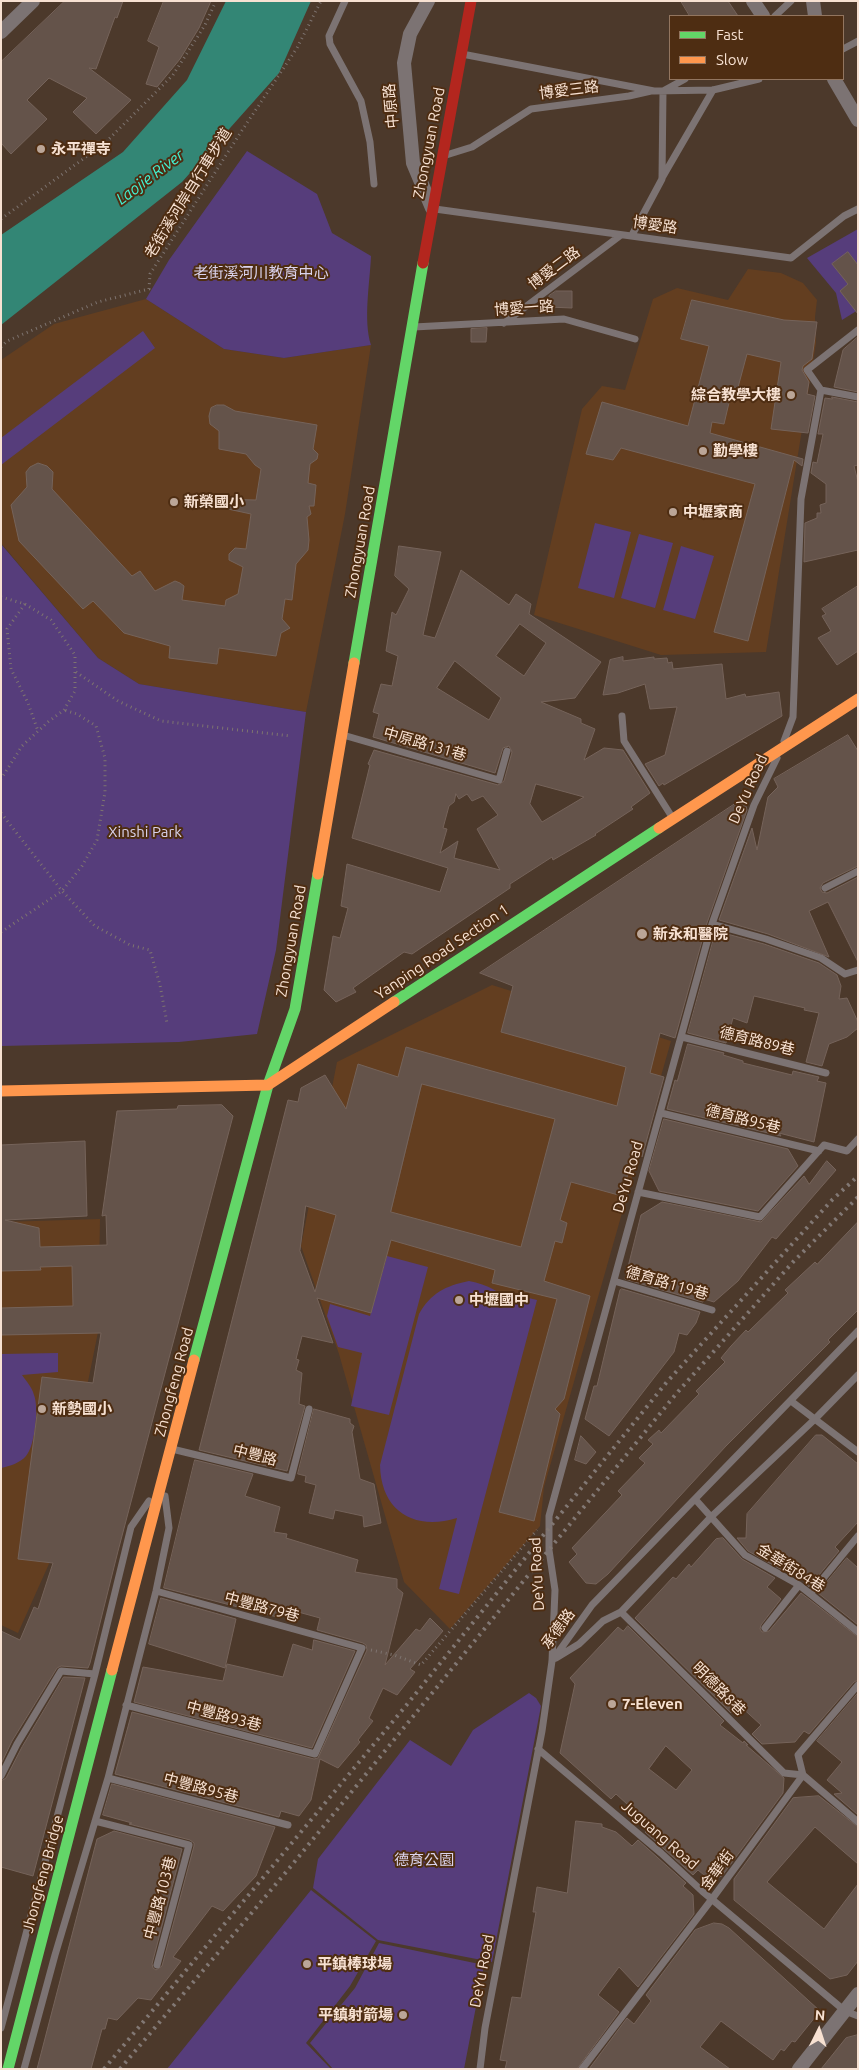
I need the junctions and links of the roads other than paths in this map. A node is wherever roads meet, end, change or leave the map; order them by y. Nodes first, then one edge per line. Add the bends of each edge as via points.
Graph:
1 (33, 1) edge
2 (345, 1) edge
3 (428, 1) edge
4 (471, 1) edge
5 (753, 1) edge
6 (792, 1) edge
7 (813, 1) edge
8 (762, 15) edge
9 (775, 15) edge
10 (815, 15) edge
11 (1, 32) edge
12 (858, 41) edge
13 (844, 48) edge
14 (461, 54) junction
15 (683, 80) edge
16 (755, 80) edge
17 (835, 80) edge
18 (713, 90) junction
19 (654, 91) junction
20 (664, 91) junction
21 (858, 120) edge
22 (440, 157) junction
23 (662, 179) junction
24 (374, 184) dead end
25 (432, 208) junction
26 (858, 208) edge
27 (621, 235) junction
28 (632, 235) junction
29 (503, 323) junction
30 (412, 327) junction
31 (858, 330) edge
32 (635, 340) dead end
33 (821, 390) junction
34 (858, 397) edge
35 (858, 699) edge
36 (622, 716) dead end
37 (342, 734) junction
38 (781, 750) junction
39 (508, 751) dead end
40 (672, 818) junction
41 (858, 871) edge
42 (825, 888) dead end
43 (712, 924) junction
44 (858, 970) edge
45 (682, 1037) junction
46 (826, 1072) dead end
47 (268, 1085) junction
48 (1, 1091) edge
49 (661, 1113) junction
50 (858, 1139) edge
51 (819, 1151) junction
52 (638, 1192) junction
53 (614, 1282) junction
54 (712, 1310) dead end
55 (858, 1331) edge
56 (852, 1338) junction
57 (858, 1343) edge
58 (858, 1375) edge
59 (790, 1401) junction
60 (309, 1409) dead end
61 (815, 1419) junction
62 (172, 1449) junction
63 (858, 1452) edge
64 (164, 1481) junction
65 (695, 1499) junction
66 (712, 1516) junction
67 (858, 1536) edge
68 (799, 1584) junction
69 (156, 1592) junction
70 (811, 1594) junction
71 (621, 1612) junction
72 (765, 1628) dead end
73 (858, 1632) edge
74 (552, 1661) junction
75 (94, 1674) junction
76 (858, 1685) edge
77 (107, 1687) joint
78 (126, 1705) junction
79 (538, 1749) junction
80 (315, 1754) joint
81 (802, 1775) junction
82 (1, 1776) edge
83 (108, 1778) junction
84 (95, 1821) junction
85 (858, 1822) edge
86 (288, 1825) dead end
87 (712, 1900) junction
88 (157, 1964) dead end
89 (858, 1994) edge
90 (852, 2013) edge
91 (1, 2028) edge
92 (8, 2069) edge
93 (24, 2069) edge
94 (480, 2069) edge
95 (582, 2069) edge
96 (799, 2069) edge

1 - 11 street
2 - 24 lane via 329,36 330,44 361,101 370,142
3 - 25 street, 中原路 via 410,34 404,63 413,163
4 - 14 main road, Zhongyuan Road
5 - 8 street
6 - 9 lane
7 - 10 street
12 - 13 lane
14 - 19 lane, 博愛三路
14 - 22 main road, Zhongyuan Road
15 - 20 lane
16 - 18 lane, 博愛三路
17 - 21 street
18 - 20 lane, 博愛三路
18 - 23 lane
19 - 20 lane, 博愛三路
19 - 22 lane, 博愛三路 via 531,109 472,148
20 - 23 lane
22 - 25 main road, Zhongyuan Road
23 - 28 lane
25 - 27 lane, 博愛路
25 - 30 main road, Zhongyuan Road
26 - 28 lane, 博愛路 via 791,258
27 - 28 lane, 博愛路
27 - 29 lane, 博愛二路
29 - 30 lane, 博愛一路
29 - 32 lane, 博愛一路 via 564,319
30 - 37 main road, Zhongyuan Road
31 - 33 lane via 807,370
33 - 34 lane
33 - 38 lane, DeYu Road via 801,499 793,717
35 - 38 main road, Yanping Road Section 1
36 - 40 lane via 624,741
37 - 39 lane, 中原路131巷 via 499,780
37 - 47 main road, Zhongyuan Road via 295,1009
38 - 40 main road, Yanping Road Section 1
38 - 43 lane, DeYu Road via 754,805
40 - 47 main road, Yanping Road Section 1
41 - 42 lane
43 - 44 lane via 821,958 845,974
43 - 45 lane, DeYu Road
45 - 46 lane, 德育路89巷
45 - 49 lane, DeYu Road
47 - 48 main road
47 - 62 main road, Zhongfeng Road
49 - 51 lane, 德育路95巷
49 - 52 lane, DeYu Road
50 - 51 lane, 德育路95巷 via 848,1151 824,1145
51 - 52 lane via 760,1217
52 - 53 lane, DeYu Road
53 - 54 lane, 德育路119巷
53 - 74 lane, DeYu Road via 549,1516 549,1550 555,1590
55 - 56 lane, 承德路
56 - 57 lane
56 - 59 lane, 承德路
58 - 61 lane, 承德路
59 - 61 lane
59 - 65 lane, 承德路
60 - 62 lane, 中豐路 via 291,1478
61 - 63 lane
61 - 66 lane, 承德路
62 - 64 main road, Zhongfeng Road
64 - 69 lane via 169,1528
64 - 75 lane via 131,1527
64 - 77 main road, Zhongfeng Road
65 - 66 lane, 金華街84巷
65 - 74 lane, 承德路 via 592,1605
66 - 68 lane, 金華街84巷 via 745,1555
66 - 71 lane, 承德路
67 - 70 lane
68 - 70 lane, 金華街84巷
68 - 72 lane
69 - 78 lane
69 - 80 lane, 中豐路79巷 via 362,1648
70 - 73 lane, 金華街84巷
71 - 74 lane, 承德路 via 603,1621 580,1644
71 - 81 lane, 明德路8巷 via 784,1773
74 - 79 lane, DeYu Road
75 - 82 lane via 61,1671
75 - 91 lane
76 - 81 lane via 798,1755
77 - 92 main road, Jhongfeng Bridge
78 - 80 lane, 中豐路93巷
78 - 83 lane
79 - 87 lane, Juguang Road
79 - 94 lane, DeYu Road
81 - 85 lane
81 - 87 lane, 金華街
83 - 84 lane
83 - 86 lane, 中豐路95巷
84 - 88 lane, 中豐路103巷 via 189,1845
84 - 93 lane
87 - 90 lane, Juguang Road
87 - 95 lane, 金華街
89 - 90 street
90 - 96 street

